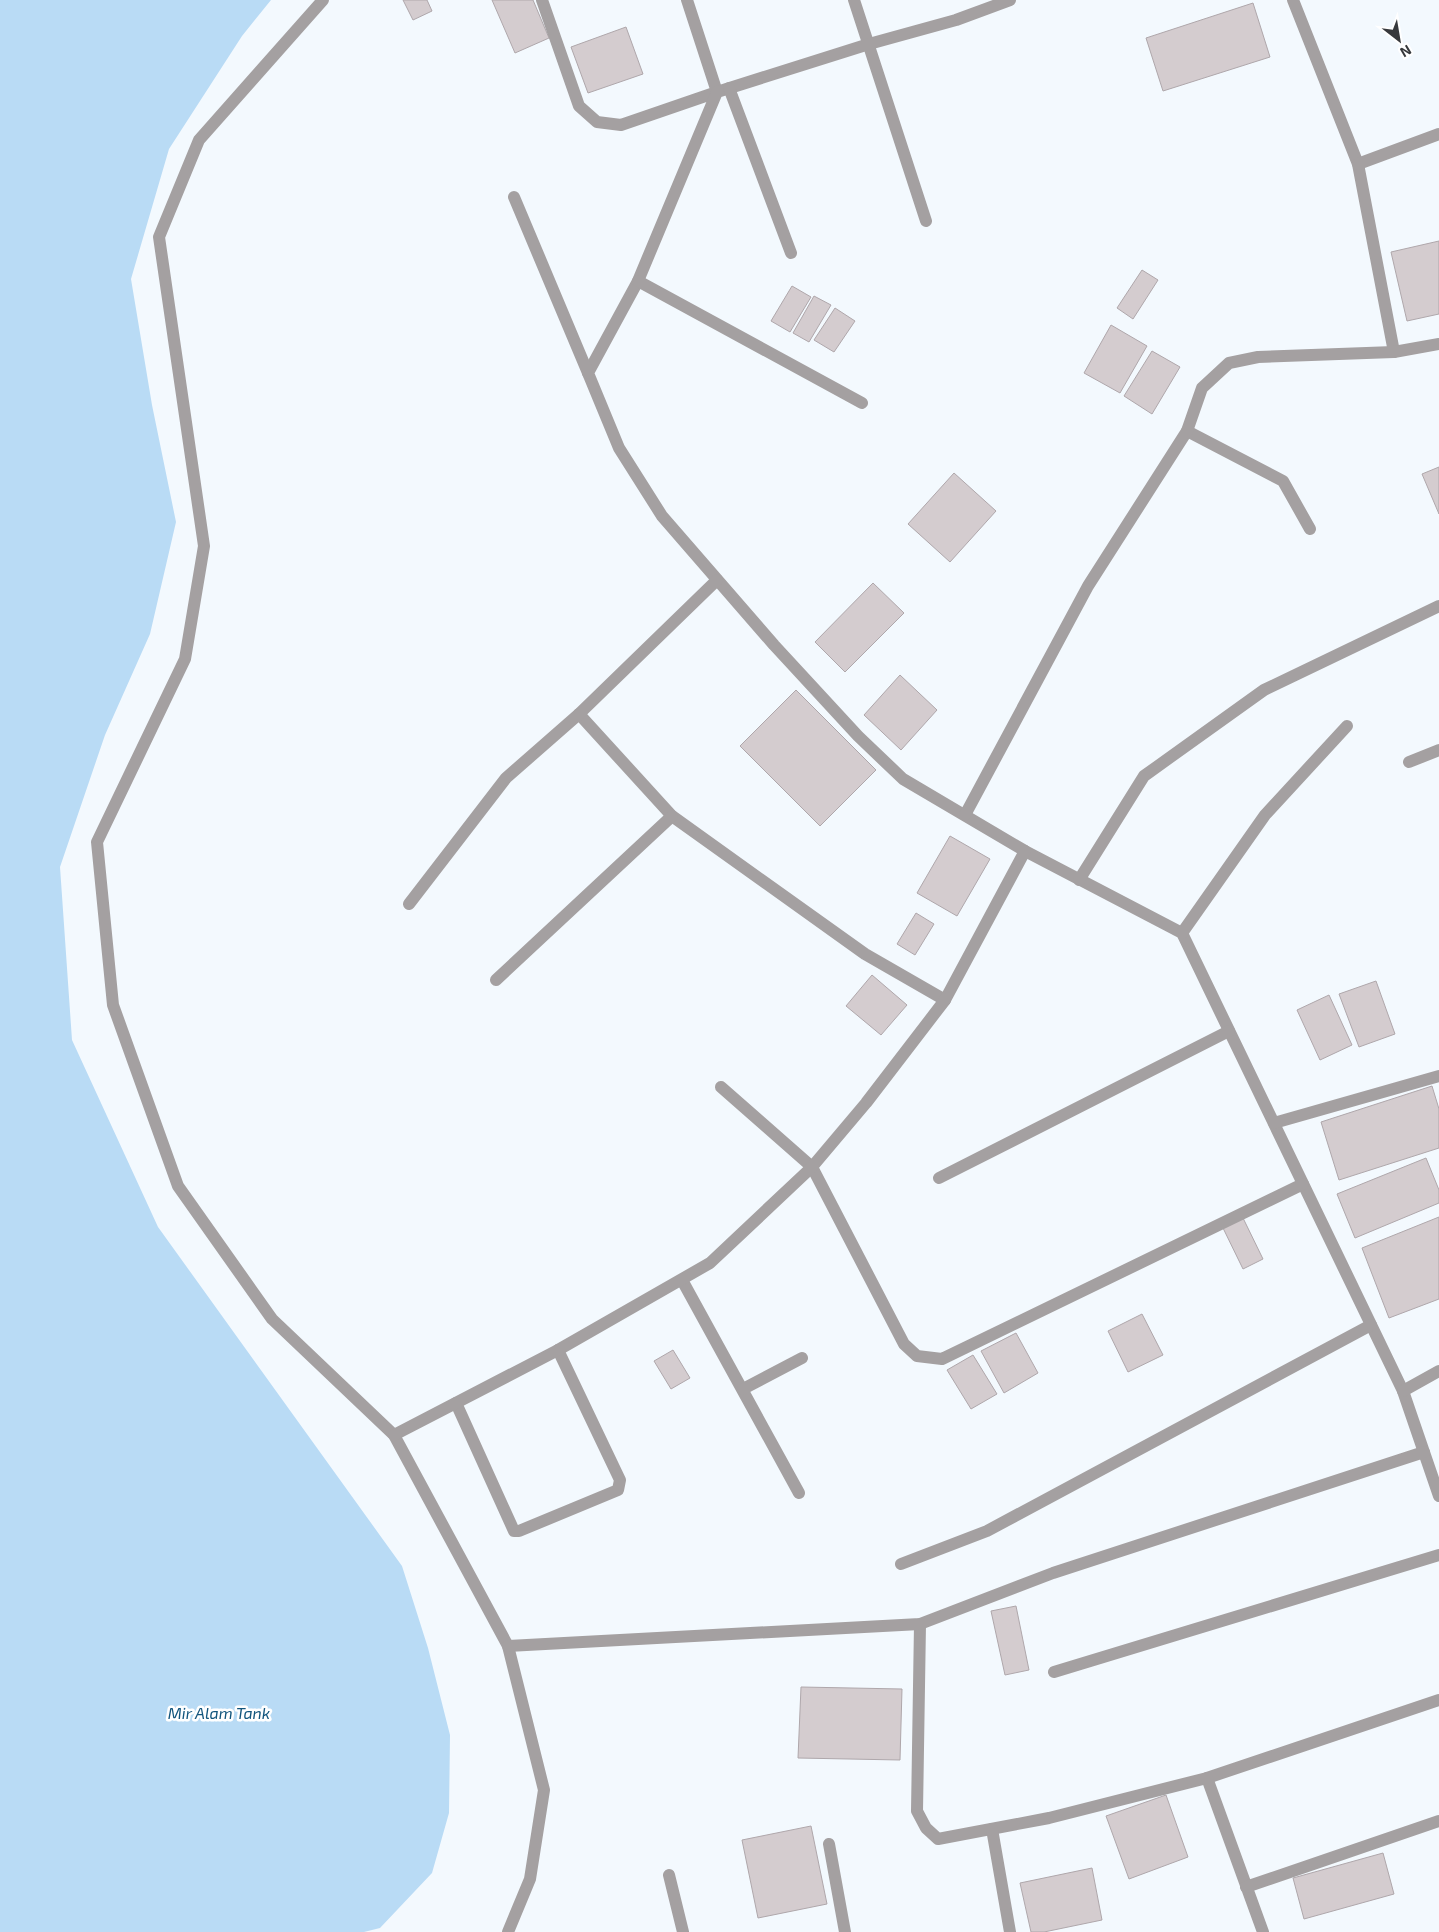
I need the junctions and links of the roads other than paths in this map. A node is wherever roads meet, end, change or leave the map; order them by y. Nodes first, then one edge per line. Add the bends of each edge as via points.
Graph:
1 (322, 0) edge
2 (542, 0) edge
3 (687, 0) edge
4 (854, 0) edge
5 (1010, 0) edge
6 (1293, 0) edge
7 (869, 44) junction
8 (723, 90) junction
9 (1439, 134) edge
10 (1358, 164) junction
11 (514, 197) dead end
12 (926, 221) dead end
13 (791, 253) dead end
14 (638, 282) junction
15 (1439, 344) edge
16 (1394, 352) junction
17 (588, 373) junction
18 (862, 403) dead end
19 (1187, 432) junction
20 (1310, 529) dead end
21 (718, 580) junction
22 (1439, 606) edge
23 (579, 714) junction
24 (1347, 726) dead end
25 (1439, 750) edge
26 (1409, 762) dead end
27 (965, 814) junction
28 (672, 816) junction
29 (1025, 851) junction
30 (1079, 880) junction
31 (409, 904) dead end
32 (1182, 933) junction
33 (496, 980) dead end
34 (945, 1000) junction
35 (1229, 1031) junction
36 (1439, 1076) edge
37 (720, 1087) dead end
38 (1274, 1123) junction
39 (812, 1167) junction
40 (939, 1178) dead end
41 (1303, 1184) junction
42 (682, 1280) junction
43 (1371, 1325) junction
44 (558, 1350) junction
45 (802, 1358) dead end
46 (1439, 1371) edge
47 (742, 1389) junction
48 (1403, 1391) junction
49 (456, 1403) junction
50 (394, 1435) junction
51 (1424, 1452) junction
52 (799, 1493) dead end
53 (1439, 1496) edge
54 (1439, 1555) edge
55 (901, 1564) dead end
56 (920, 1624) junction
57 (508, 1646) junction
58 (1054, 1672) dead end
59 (1439, 1700) edge
60 (1207, 1778) junction
61 (1439, 1821) edge
62 (992, 1829) junction
63 (830, 1844) dead end
64 (669, 1875) dead end
65 (1246, 1886) junction
66 (508, 1932) edge
67 (683, 1932) edge
68 (845, 1932) edge
69 (1010, 1932) edge
70 (1263, 1932) edge

1 - 50 street via 199,140 159,236 204,546 186,659 97,842 113,1004 178,1186 272,1319
2 - 8 street via 579,106 596,122 621,125
3 - 8 street
4 - 7 street
5 - 7 street via 956,20
6 - 10 street
7 - 8 street
7 - 12 street
8 - 13 street
8 - 14 street
9 - 10 street
10 - 16 street
11 - 17 street
14 - 17 street
14 - 18 street
15 - 16 street
16 - 19 street via 1258,357 1229,363 1202,388
17 - 21 street via 620,448 648,494 662,516
19 - 20 street via 1283,481
19 - 27 street via 1088,586
21 - 23 street
21 - 27 street via 858,736 903,779
22 - 30 street via 1264,690 1144,776
23 - 28 street
23 - 31 street via 506,778
24 - 32 street via 1264,815
25 - 26 street
27 - 29 street
28 - 33 street
28 - 34 street via 865,954
29 - 30 street
29 - 34 street
30 - 32 street
32 - 35 street
34 - 39 street
35 - 38 street
35 - 40 street
36 - 38 street
37 - 39 street
38 - 41 street
39 - 41 street via 904,1344 917,1356 942,1359
39 - 42 street via 710,1263
41 - 43 street
42 - 44 street
42 - 47 street
43 - 48 street
43 - 55 street via 987,1531
44 - 49 street
44 - 49 street via 620,1480 618,1490 519,1532 514,1531
45 - 47 street
46 - 48 street
47 - 52 street
48 - 51 street
49 - 50 street
50 - 57 street
51 - 53 street
51 - 56 street via 1053,1573
54 - 58 street
56 - 57 street
56 - 62 street via 918,1811 926,1828 938,1840
57 - 66 street via 544,1790 530,1879
59 - 60 street
60 - 62 street
60 - 65 street
61 - 65 street
62 - 69 street
63 - 68 street
64 - 67 street
65 - 70 street

